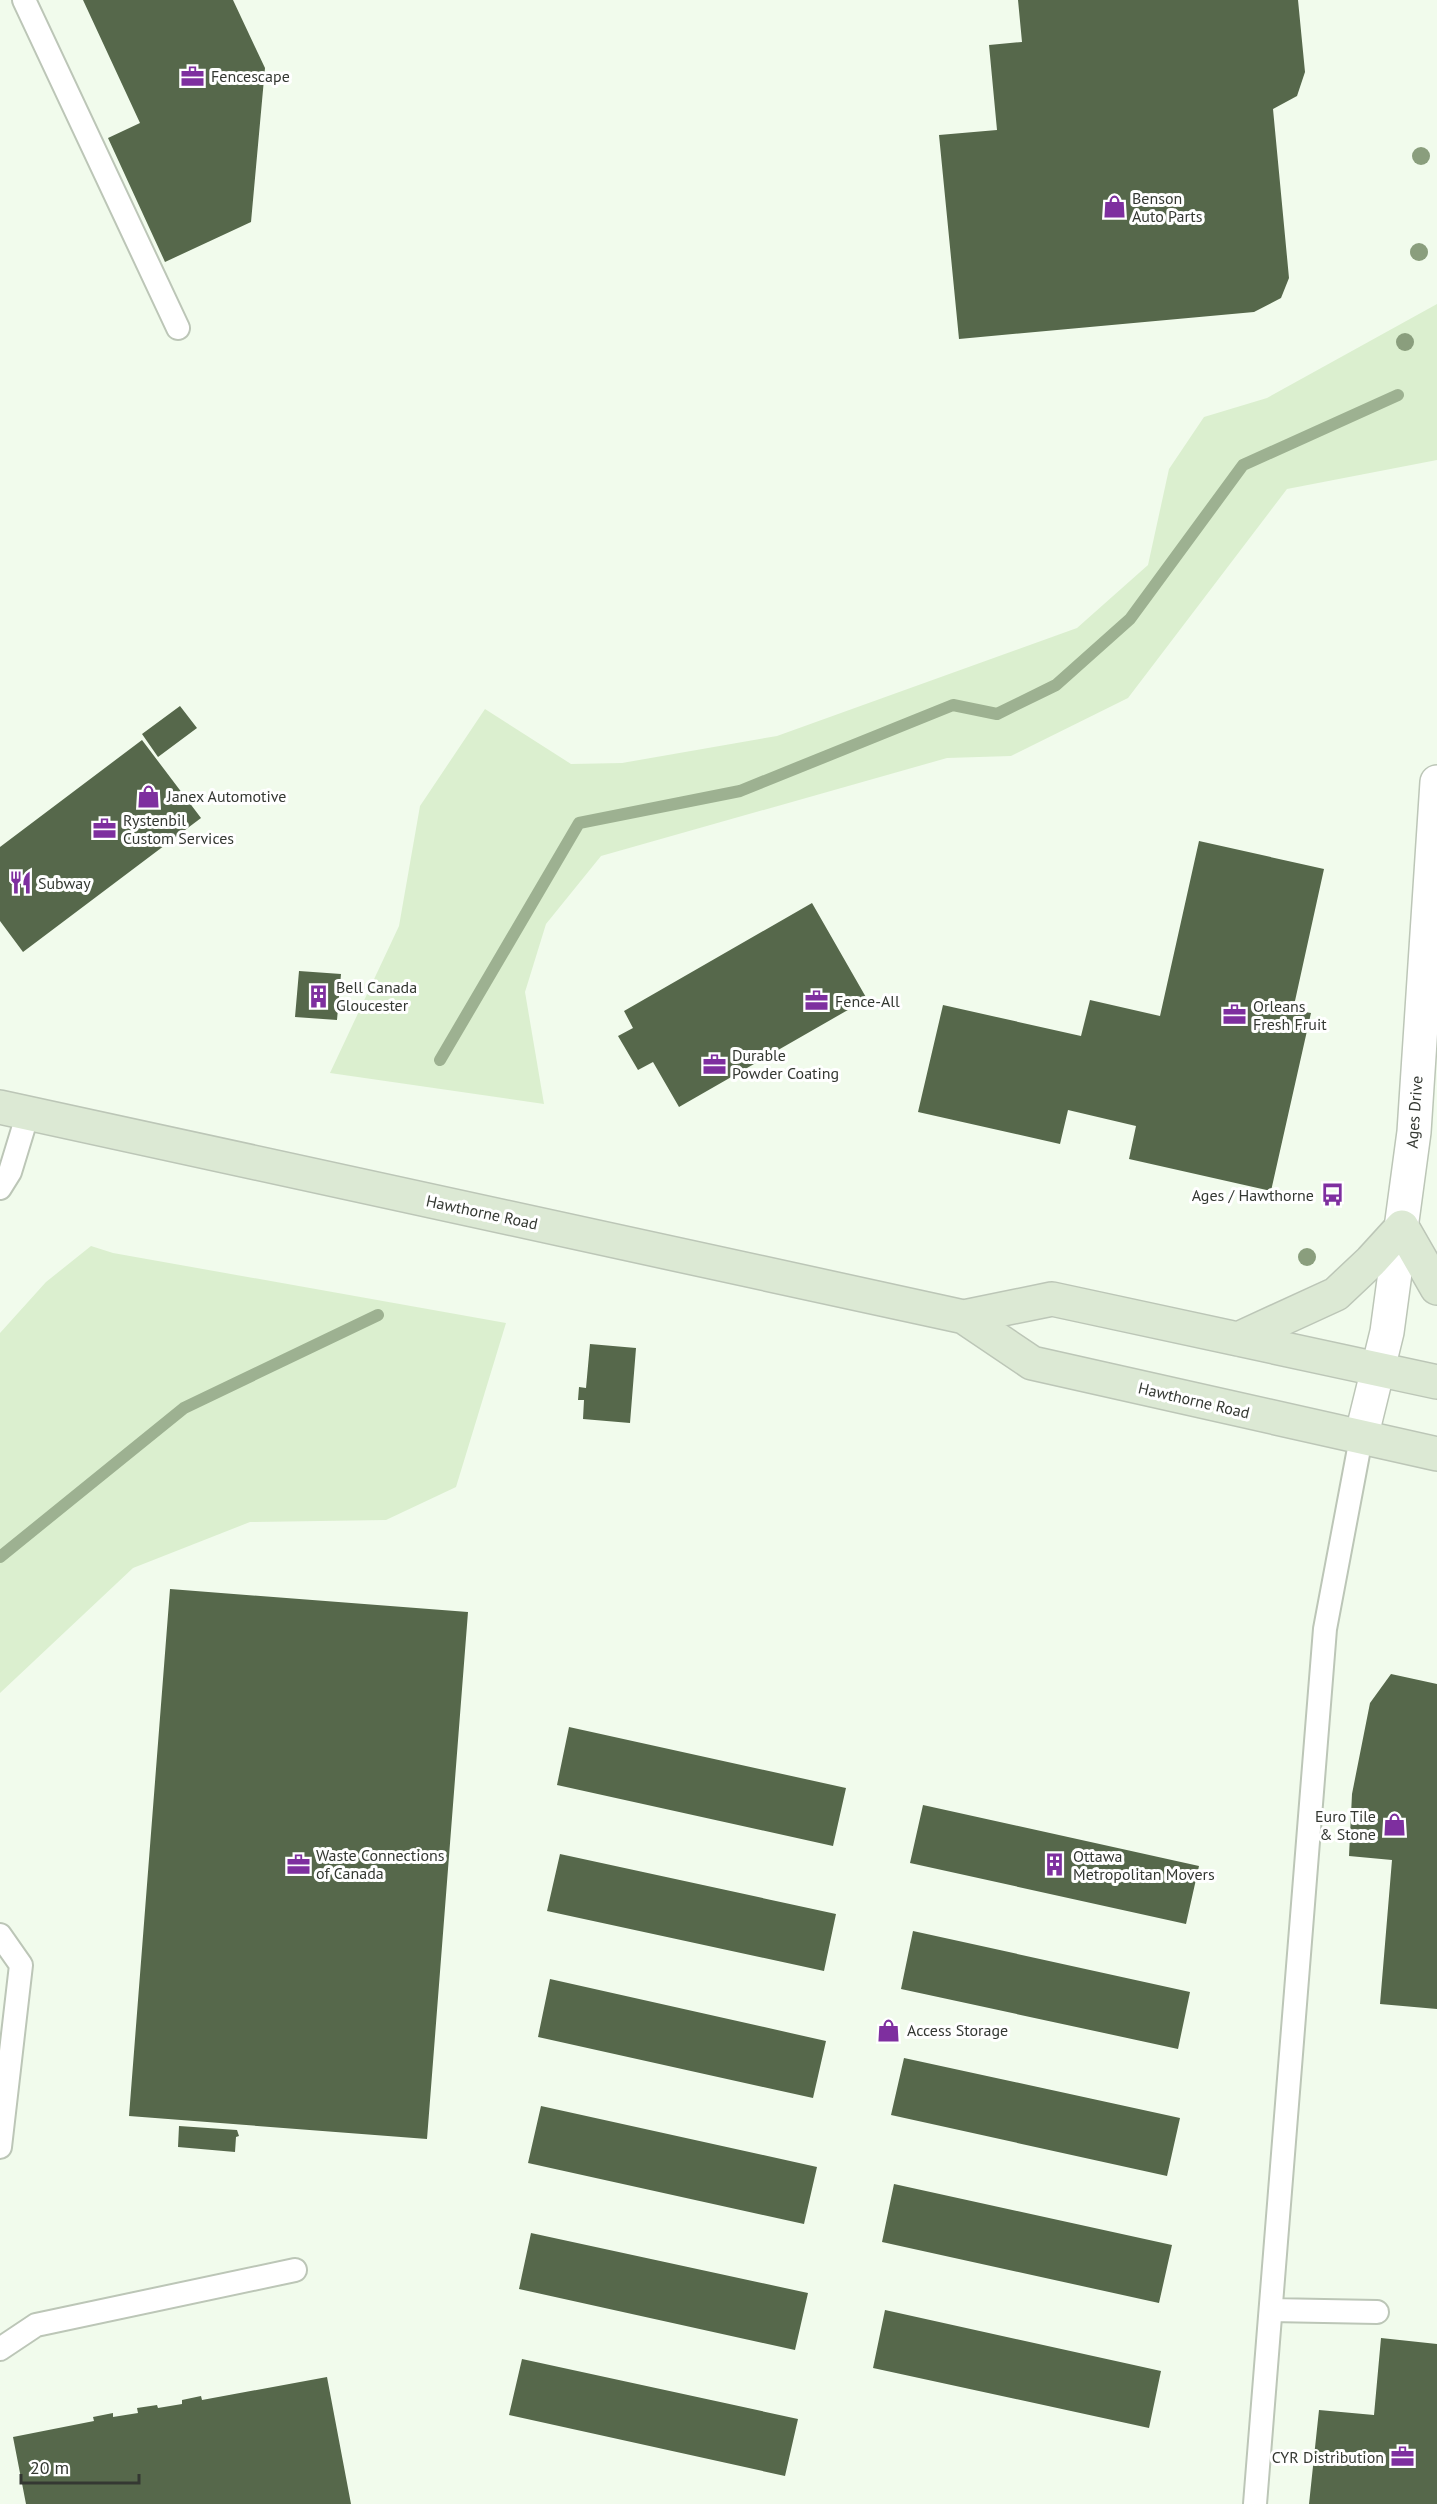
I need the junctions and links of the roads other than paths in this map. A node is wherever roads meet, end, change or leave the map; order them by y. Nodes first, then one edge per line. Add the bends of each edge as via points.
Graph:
1 (24, 0) edge
2 (178, 328) dead end
3 (1437, 782) edge
4 (14, 1110) edge
5 (0, 1188) edge
6 (1402, 1227) junction
7 (1437, 1288) edge
8 (964, 1317) junction
9 (1238, 1339) junction
10 (1379, 1369) junction
11 (1437, 1382) edge
12 (1361, 1438) junction
13 (1437, 1454) edge
14 (0, 1935) edge
15 (0, 2147) edge
16 (295, 2270) dead end
17 (1271, 2310) junction
18 (1377, 2312) dead end
19 (0, 2349) edge
20 (1255, 2504) edge

1 - 2 lane
3 - 6 street, Ages Drive via 1414,1131
4 - 5 lane via 10,1172
4 - 8 main road, Hawthorne Road
6 - 7 main road
6 - 9 main road via 1336,1294
6 - 10 street, Ages Drive
8 - 9 main road, Hawthorne Road via 1052,1299
8 - 12 main road, Hawthorne Road via 1032,1363
9 - 10 main road, Hawthorne Road
10 - 11 main road, Hawthorne Road
10 - 12 street, Ages Drive
12 - 13 main road, Hawthorne Road
12 - 17 lane via 1325,1629
14 - 15 lane via 21,1965
16 - 19 lane via 36,2325
17 - 18 lane
17 - 20 lane

